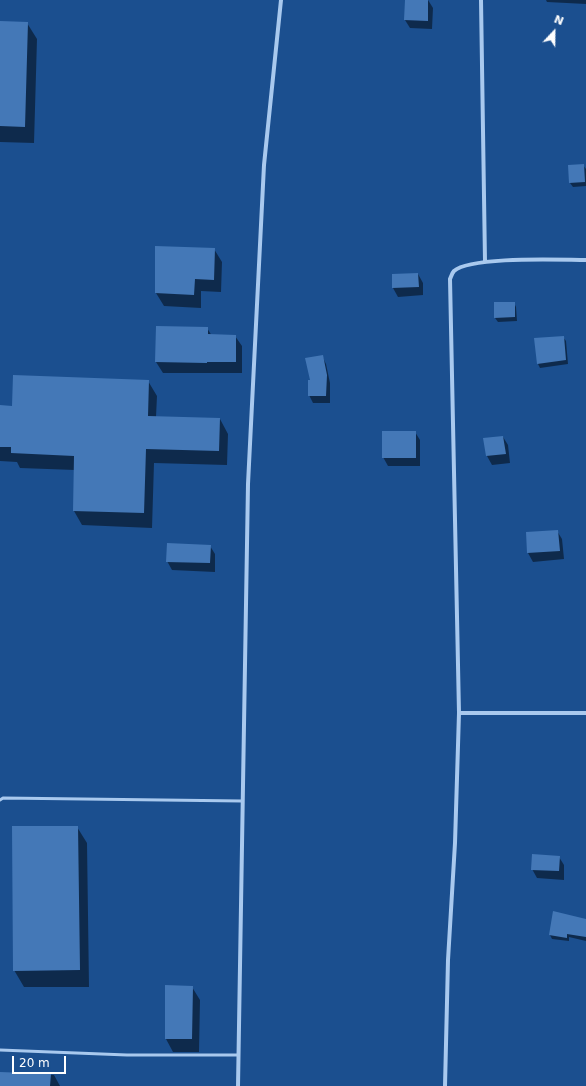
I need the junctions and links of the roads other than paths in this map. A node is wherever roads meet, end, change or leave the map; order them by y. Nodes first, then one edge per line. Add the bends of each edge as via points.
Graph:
1 (280, 0) edge
2 (481, 0) edge
3 (586, 260) edge
4 (485, 261) junction
5 (459, 713) junction
6 (586, 713) edge
7 (1, 798) edge
8 (242, 801) junction
9 (0, 1050) edge
10 (238, 1055) junction
11 (238, 1086) edge
12 (445, 1086) edge

1 - 8 street via 264,164 248,484
2 - 4 street
3 - 4 street
4 - 5 street via 463,266 453,272 450,280
5 - 6 street
5 - 12 street
7 - 8 lane
8 - 10 street
9 - 10 lane via 127,1055
10 - 11 street

